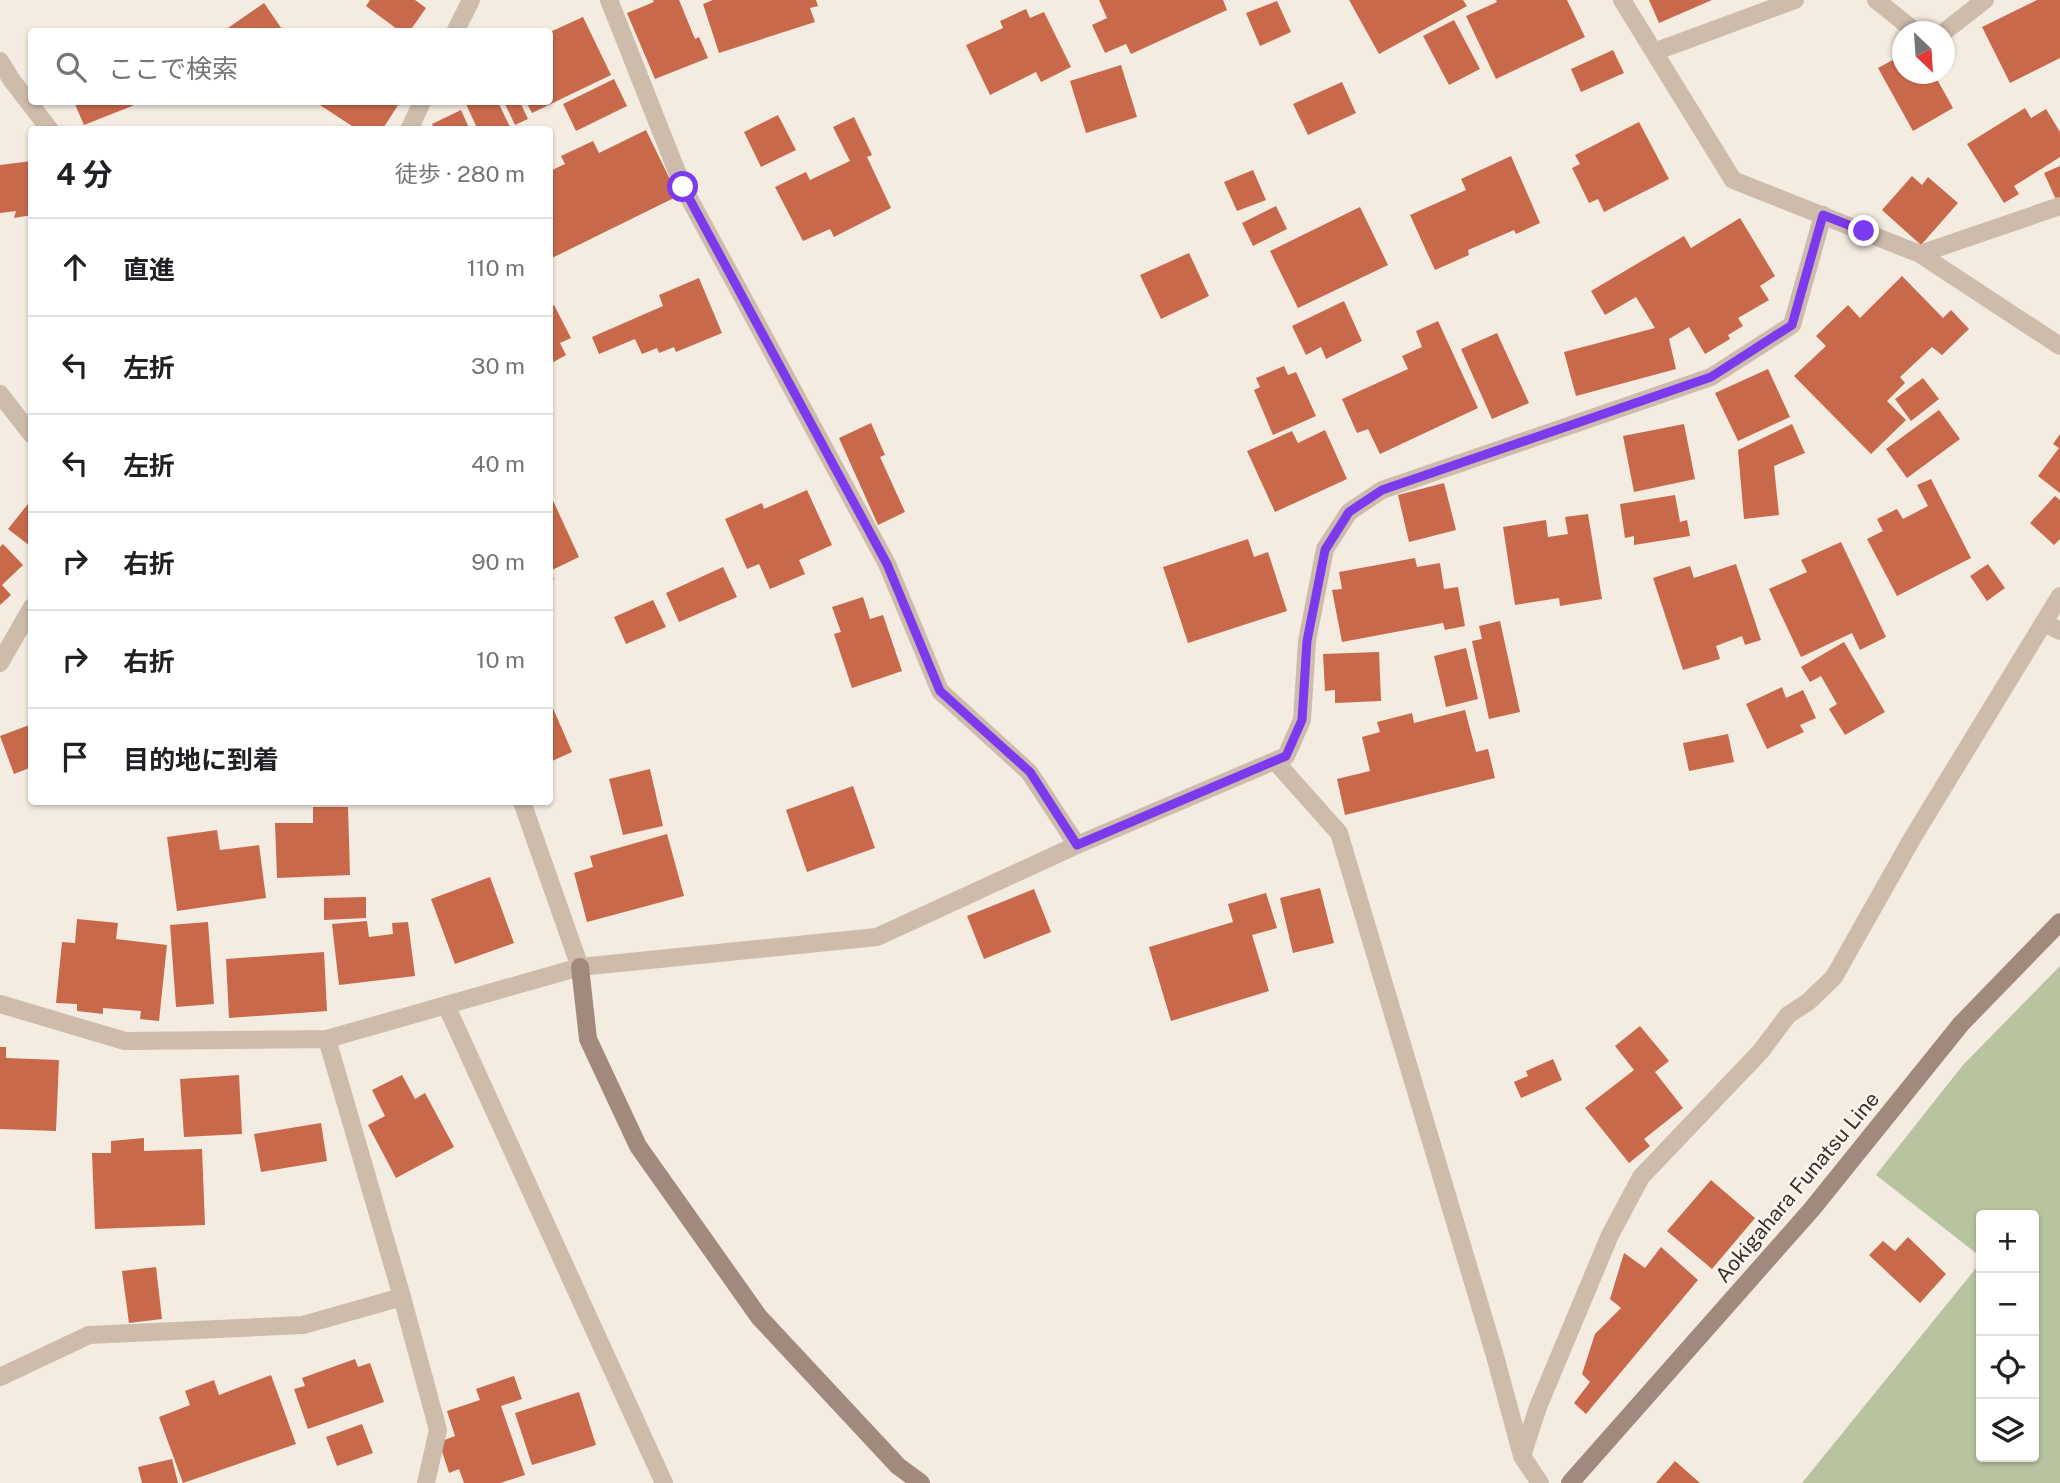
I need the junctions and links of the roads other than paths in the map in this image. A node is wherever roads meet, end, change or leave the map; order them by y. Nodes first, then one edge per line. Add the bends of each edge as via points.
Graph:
1 (471, 0) edge
2 (609, 0) edge
3 (1622, 0) edge
4 (1795, 0) edge
5 (1876, 0) edge
6 (1985, 0) edge
7 (1902, 21) edge
8 (1955, 23) edge
9 (457, 28) edge
10 (1654, 52) junction
11 (0, 61) edge
12 (28, 101) edge
13 (31, 105) edge
14 (421, 105) edge
15 (47, 126) edge
16 (411, 126) edge
17 (2060, 206) edge
18 (1823, 215) junction
19 (1920, 254) junction
20 (2060, 346) edge
21 (0, 394) edge
22 (28, 430) edge
23 (2060, 596) edge
24 (28, 614) edge
25 (2052, 627) edge
26 (0, 663) edge
27 (1275, 761) junction
28 (523, 805) edge
29 (1077, 845) junction
30 (2060, 922) edge
31 (580, 967) junction
32 (0, 1004) edge
33 (446, 1005) junction
34 (327, 1039) junction
35 (402, 1297) junction
36 (0, 1377) edge
37 (1522, 1456) junction
38 (426, 1483) edge
39 (664, 1483) edge
40 (921, 1483) edge
41 (1540, 1483) edge
42 (1570, 1483) edge

1 - 9 street
2 - 29 street via 683,187 887,564 940,691 1030,772
3 - 10 street
4 - 10 street
5 - 7 street
6 - 8 street
10 - 18 street via 1733,180
11 - 12 street
13 - 15 street
14 - 16 street
17 - 19 street
18 - 19 street
18 - 27 street via 1792,325 1711,377 1382,490 1349,512 1325,550 1307,641 1302,720 1286,756
19 - 20 street
21 - 22 street
23 - 25 street
24 - 26 street
25 - 37 street via 1913,837 1834,977 1787,1015 1762,1051 1641,1177 1610,1235
27 - 29 street
27 - 37 street via 1339,832
28 - 31 street
29 - 31 street via 877,937
30 - 42 main road, Aokigahara Funatsu Line via 1961,1024 1812,1209
31 - 33 street
31 - 40 main road via 588,1039 638,1146 760,1317 898,1466
32 - 34 street via 125,1041
33 - 34 street
33 - 39 street
34 - 35 street
35 - 36 street via 303,1325 89,1335
35 - 38 street via 438,1430
37 - 41 street

